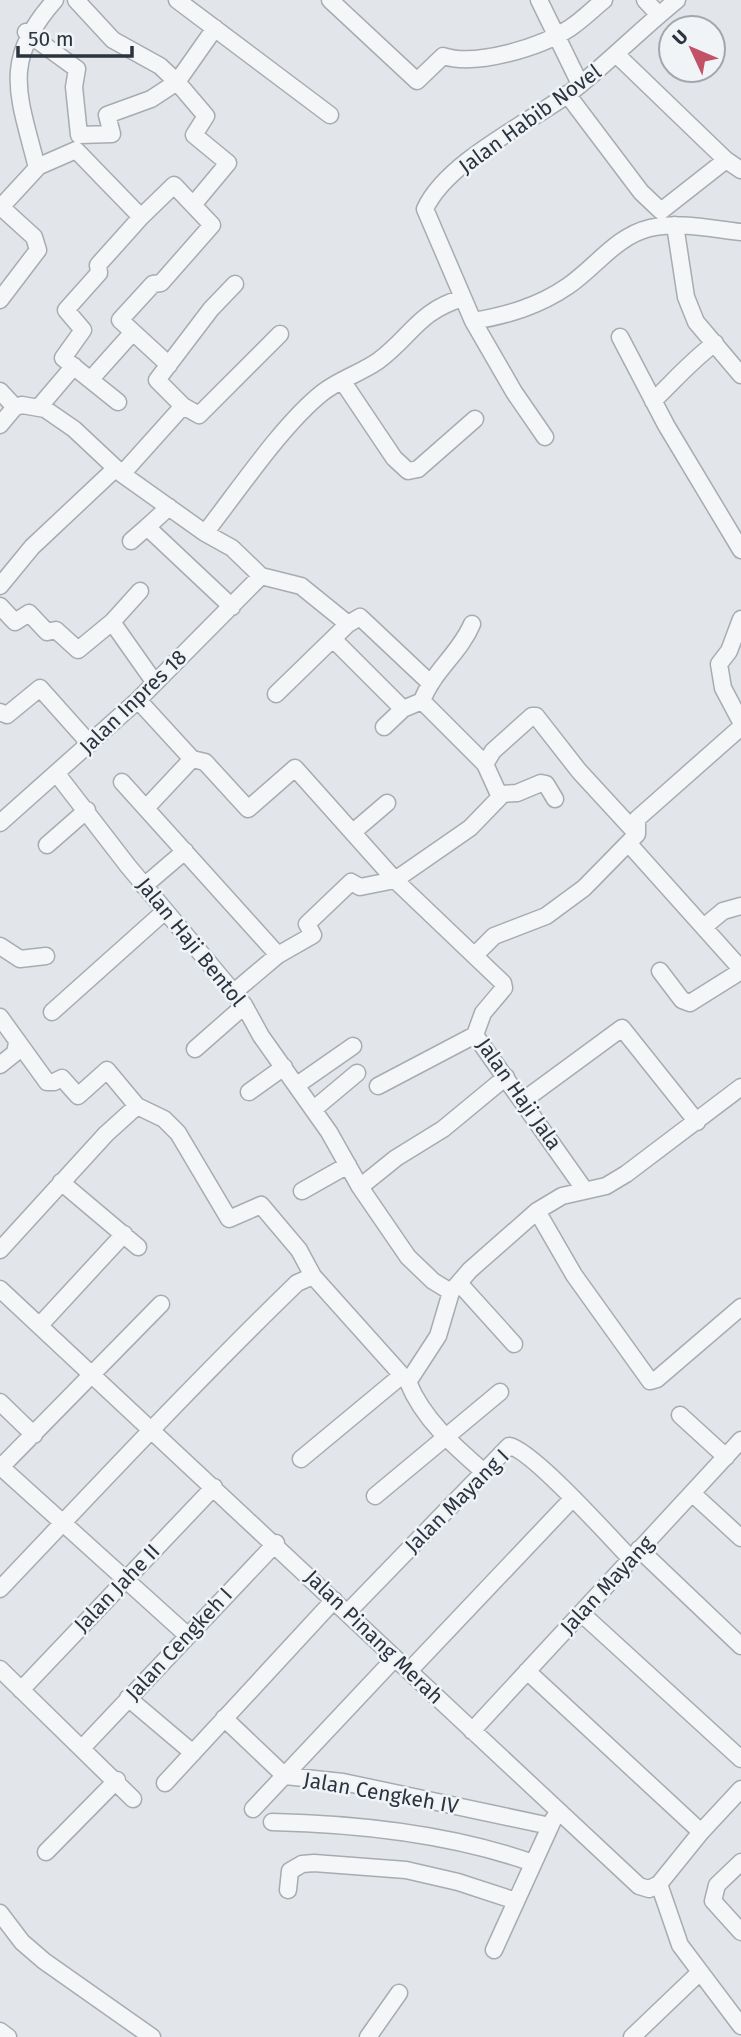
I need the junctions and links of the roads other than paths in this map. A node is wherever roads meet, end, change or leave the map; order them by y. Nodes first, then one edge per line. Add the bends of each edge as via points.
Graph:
1 (55, 0) edge
2 (76, 0) edge
3 (177, 0) edge
4 (330, 0) edge
5 (539, 0) edge
6 (604, 0) edge
7 (645, 0) edge
8 (677, 0) edge
9 (658, 14) edge
10 (660, 14) edge
11 (657, 17) edge
12 (215, 28) junction
13 (26, 32) junction
14 (557, 36) junction
15 (617, 55) junction
16 (177, 82) junction
17 (574, 89) junction
18 (330, 115) dead end
19 (726, 160) junction
20 (37, 167) junction
21 (741, 170) edge
22 (192, 205) junction
23 (141, 217) junction
24 (675, 225) junction
25 (741, 232) edge
26 (235, 284) dead end
27 (463, 298) junction
28 (0, 300) edge
29 (473, 321) junction
30 (133, 332) junction
31 (280, 334) dead end
32 (620, 337) dead end
33 (715, 343) junction
34 (169, 365) junction
35 (74, 366) junction
36 (741, 375) edge
37 (90, 379) junction
38 (343, 382) junction
39 (0, 390) edge
40 (653, 401) junction
41 (118, 402) dead end
42 (183, 406) junction
43 (15, 407) junction
44 (40, 407) junction
45 (475, 419) dead end
46 (0, 425) edge
47 (545, 437) dead end
48 (119, 471) junction
49 (169, 507) junction
50 (147, 527) junction
51 (205, 533) junction
52 (131, 541) dead end
53 (741, 550) edge
54 (261, 576) junction
55 (0, 586) edge
56 (140, 591) dead end
57 (0, 606) edge
58 (232, 607) junction
59 (741, 619) edge
60 (111, 621) junction
61 (348, 624) junction
62 (472, 624) dead end
63 (334, 640) junction
64 (429, 682) junction
65 (155, 683) junction
66 (276, 694) dead end
67 (138, 700) junction
68 (422, 701) junction
69 (403, 709) junction
70 (0, 712) edge
71 (741, 725) edge
72 (384, 727) dead end
73 (90, 744) junction
74 (192, 759) junction
75 (485, 764) junction
76 (57, 774) junction
77 (122, 782) dead end
78 (500, 794) junction
79 (555, 799) dead end
80 (387, 803) dead end
81 (147, 807) junction
82 (87, 810) junction
83 (0, 823) edge
84 (353, 832) junction
85 (633, 839) junction
86 (47, 845) dead end
87 (185, 851) junction
88 (395, 880) junction
89 (144, 886) junction
90 (741, 906) edge
91 (165, 911) junction
92 (705, 926) junction
93 (0, 946) edge
94 (278, 955) junction
95 (475, 955) junction
96 (46, 956) dead end
97 (741, 970) edge
98 (660, 971) dead end
99 (234, 992) junction
100 (244, 1006) junction
101 (52, 1012) dead end
102 (0, 1017) edge
103 (475, 1035) junction
104 (17, 1044) junction
105 (353, 1046) dead end
106 (195, 1049) dead end
107 (0, 1065) edge
108 (285, 1067) junction
109 (357, 1073) dead end
110 (506, 1077) junction
111 (297, 1085) junction
112 (379, 1086) dead end
113 (741, 1087) edge
114 (249, 1092) dead end
115 (524, 1100) junction
116 (137, 1106) junction
117 (314, 1109) junction
118 (697, 1122) junction
119 (348, 1165) junction
120 (61, 1182) junction
121 (360, 1187) junction
122 (584, 1189) junction
123 (302, 1191) dead end
124 (537, 1211) junction
125 (124, 1234) junction
126 (138, 1247) dead end
127 (0, 1250) edge
128 (313, 1276) junction
129 (455, 1287) junction
130 (0, 1289) edge
131 (161, 1304) dead end
132 (741, 1307) edge
133 (40, 1325) junction
134 (514, 1344) dead end
135 (92, 1376) junction
136 (405, 1379) junction
137 (500, 1392) dead end
138 (0, 1402) edge
139 (680, 1415) dead end
140 (152, 1432) junction
141 (34, 1435) junction
142 (444, 1438) junction
143 (741, 1440) edge
144 (726, 1457) junction
145 (301, 1459) dead end
146 (1, 1467) edge
147 (484, 1472) junction
148 (214, 1487) junction
149 (693, 1494) junction
150 (376, 1496) dead end
151 (573, 1498) junction
152 (63, 1522) junction
153 (741, 1538) edge
154 (276, 1543) junction
155 (635, 1554) junction
156 (124, 1579) junction
157 (0, 1589) edge
158 (334, 1600) junction
159 (347, 1613) junction
160 (581, 1613) junction
161 (187, 1635) junction
162 (741, 1646) edge
163 (396, 1658) junction
164 (0, 1669) edge
165 (409, 1671) junction
166 (527, 1671) junction
167 (21, 1690) junction
168 (128, 1698) junction
169 (227, 1722) junction
170 (472, 1731) junction
171 (83, 1747) junction
172 (192, 1753) junction
173 (741, 1759) edge
174 (285, 1776) junction
175 (117, 1780) junction
176 (165, 1783) dead end
177 (133, 1799) dead end
178 (737, 1801) edge
179 (253, 1809) dead end
180 (558, 1810) junction
181 (272, 1822) dead end
182 (550, 1826) junction
183 (701, 1832) junction
184 (46, 1852) dead end
185 (741, 1862) edge
186 (533, 1863) junction
187 (659, 1884) junction
188 (288, 1890) dead end
189 (516, 1901) junction
190 (1, 1917) edge
191 (741, 1933) edge
192 (494, 1950) dead end
193 (699, 1973) junction
194 (399, 1993) dead end
195 (134, 2024) junction
196 (741, 2026) edge
197 (0, 2031) edge
198 (8, 2037) edge
199 (123, 2037) edge
200 (152, 2037) edge
201 (368, 2037) edge
202 (632, 2037) edge

1 - 13 street
2 - 16 street via 113,40 160,66
3 - 12 street
4 - 14 street via 416,81 443,56 454,60 497,56
5 - 14 street
6 - 14 street
7 - 9 street
8 - 10 street, Jalan Habib Novel
11 - 15 street, Jalan Habib Novel
12 - 16 street
12 - 18 street
13 - 16 street via 77,69 74,87 81,136 112,134 107,115 151,99
13 - 20 street via 14,61 20,119
14 - 17 street
15 - 17 street, Jalan Habib Novel
15 - 19 street
16 - 22 street via 206,116 194,135 228,163
17 - 19 street via 641,192 662,211
17 - 27 street, Jalan Habib Novel via 459,168 427,204 425,214
19 - 21 street
20 - 23 street via 76,150
20 - 28 street via 1,207 34,237 38,250
22 - 23 street via 174,185
22 - 30 street via 211,229 122,318
23 - 35 street via 99,264 99,273 66,307 83,330 62,356
24 - 25 street
24 - 29 street via 647,229 620,240 544,301
24 - 33 street via 686,297 696,322
26 - 34 street
27 - 29 street, Jalan Habib Novel
27 - 38 street via 443,303 380,360
29 - 47 street, Jalan Habib Novel
30 - 34 street
30 - 37 street
31 - 42 street via 200,415
32 - 40 street
33 - 36 street
33 - 40 street via 685,365
34 - 42 street via 157,379
35 - 37 street
35 - 44 street
37 - 41 street
38 - 45 street via 394,458 408,471 418,469
38 - 51 street via 323,392 280,438
39 - 43 street
40 - 53 street
42 - 48 street
43 - 44 street
43 - 46 street
44 - 48 street via 74,429
48 - 49 street
48 - 55 street via 32,548
49 - 50 street
49 - 51 street
50 - 52 street
50 - 58 street
51 - 54 street via 232,548
54 - 58 street, Jalan Inpres 18
54 - 61 street via 302,586
56 - 60 street
57 - 60 street via 15,622 29,613 47,632 56,630 78,650
58 - 65 street, Jalan Inpres 18
59 - 71 street via 729,652 719,664 723,688
60 - 65 street
61 - 63 street
61 - 64 street via 360,617
62 - 64 street
63 - 66 street
63 - 69 street
64 - 68 street
65 - 67 street, Jalan Inpres 18
67 - 73 street, Jalan Inpres 18
67 - 74 street
68 - 69 street
68 - 75 street
69 - 72 street
70 - 73 street via 7,715 40,688
71 - 85 street via 637,819
73 - 76 street, Jalan Inpres 18
74 - 81 street
74 - 84 street, Jalan Haji Jala via 205,762 249,810 294,767
75 - 78 street
75 - 85 street via 510,735 536,716
76 - 82 street, Jalan Haji Bentol
76 - 83 street, Jalan Inpres 18
77 - 81 street
78 - 79 street via 541,783
78 - 88 street via 470,828
80 - 84 street
81 - 87 street
82 - 86 street
82 - 89 street, Jalan Haji Bentol
84 - 88 street, Jalan Haji Jala
85 - 92 street
85 - 95 street via 584,888 546,916 494,936
87 - 89 street
87 - 94 street
88 - 94 street via 360,887 351,882 307,924 313,934
88 - 95 street, Jalan Haji Jala
89 - 91 street, Jalan Haji Bentol
90 - 92 street via 723,911
91 - 99 street, Jalan Haji Bentol
91 - 101 street
92 - 97 street
93 - 96 street via 20,959
94 - 99 street
95 - 103 street, Jalan Haji Jala via 504,985 483,1013
97 - 98 street via 690,1003 682,1000
99 - 100 street, Jalan Haji Bentol
100 - 106 street
100 - 108 street, Jalan Haji Bentol
102 - 104 street
103 - 110 street, Jalan Haji Jala
103 - 112 street
104 - 107 street via 15,1053
104 - 116 street via 47,1082 62,1078 78,1096 107,1070
105 - 111 street
108 - 111 street, Jalan Haji Bentol
108 - 114 street
109 - 117 street
110 - 115 street, Jalan Haji Jala
110 - 121 street via 443,1129
111 - 117 street, Jalan Haji Bentol
113 - 118 street
115 - 118 street via 622,1028
115 - 122 street, Jalan Haji Jala
116 - 120 street
116 - 128 street via 164,1119 178,1133 229,1219 261,1205 299,1250
117 - 119 street, Jalan Haji Bentol
118 - 122 street via 606,1186
119 - 121 street, Jalan Haji Bentol
119 - 123 street
120 - 125 street
120 - 127 street
121 - 129 street, Jalan Haji Bentol via 408,1257 433,1281
122 - 124 street
124 - 129 street
124 - 132 street via 574,1275 645,1378 653,1382
125 - 126 street
125 - 133 street
128 - 136 street
128 - 140 street via 297,1283 206,1371
129 - 134 street, Jalan Haji Bentol
129 - 136 street via 438,1336
130 - 133 street, Jalan Pinang Merah
131 - 135 street
133 - 135 street, Jalan Pinang Merah
135 - 140 street, Jalan Pinang Merah
135 - 141 street
136 - 142 street
136 - 145 street
137 - 142 street
138 - 141 street
139 - 144 street
140 - 148 street, Jalan Pinang Merah
140 - 152 street
141 - 146 street
142 - 147 street
142 - 150 street
143 - 144 street, Jalan Mayang
144 - 149 street, Jalan Mayang
146 - 152 street
147 - 151 street, Jalan Mayang I via 502,1450 514,1446
147 - 159 street, Jalan Mayang I
148 - 154 street, Jalan Pinang Merah
148 - 156 street, Jalan Jahe II
149 - 153 street
149 - 155 street, Jalan Mayang
151 - 155 street, Jalan Mayang I
151 - 165 street
152 - 156 street
152 - 157 street
154 - 158 street, Jalan Pinang Merah
154 - 161 street, Jalan Cengkeh I
155 - 160 street, Jalan Mayang
155 - 162 street, Jalan Mayang I
156 - 161 street
156 - 167 street, Jalan Jahe II
158 - 159 street, Jalan Pinang Merah
158 - 169 street
159 - 163 street, Jalan Pinang Merah
160 - 166 street, Jalan Mayang
160 - 173 street
161 - 168 street, Jalan Cengkeh I
163 - 165 street, Jalan Pinang Merah
163 - 174 street
164 - 167 street
165 - 170 street, Jalan Pinang Merah
166 - 170 street, Jalan Mayang
166 - 183 street
167 - 171 street
168 - 171 street, Jalan Cengkeh I
168 - 172 street
169 - 172 street
169 - 174 street, Jalan Cengkeh IV
170 - 180 street, Jalan Pinang Merah
171 - 175 street
172 - 176 street
174 - 179 street
174 - 182 street, Jalan Cengkeh IV via 343,1782
175 - 177 street
175 - 184 street
178 - 183 street
180 - 182 street
180 - 187 street, Jalan Pinang Merah via 639,1886 649,1889
181 - 186 street via 331,1824 449,1839
182 - 186 street
183 - 187 street
185 - 191 street via 717,1885 713,1901
186 - 189 street
187 - 193 street via 670,1923
188 - 189 street via 290,1871 314,1863 406,1870
189 - 192 street
190 - 195 street via 44,1961
193 - 196 street
193 - 202 street
194 - 201 street
195 - 199 street
195 - 200 street
197 - 198 street

